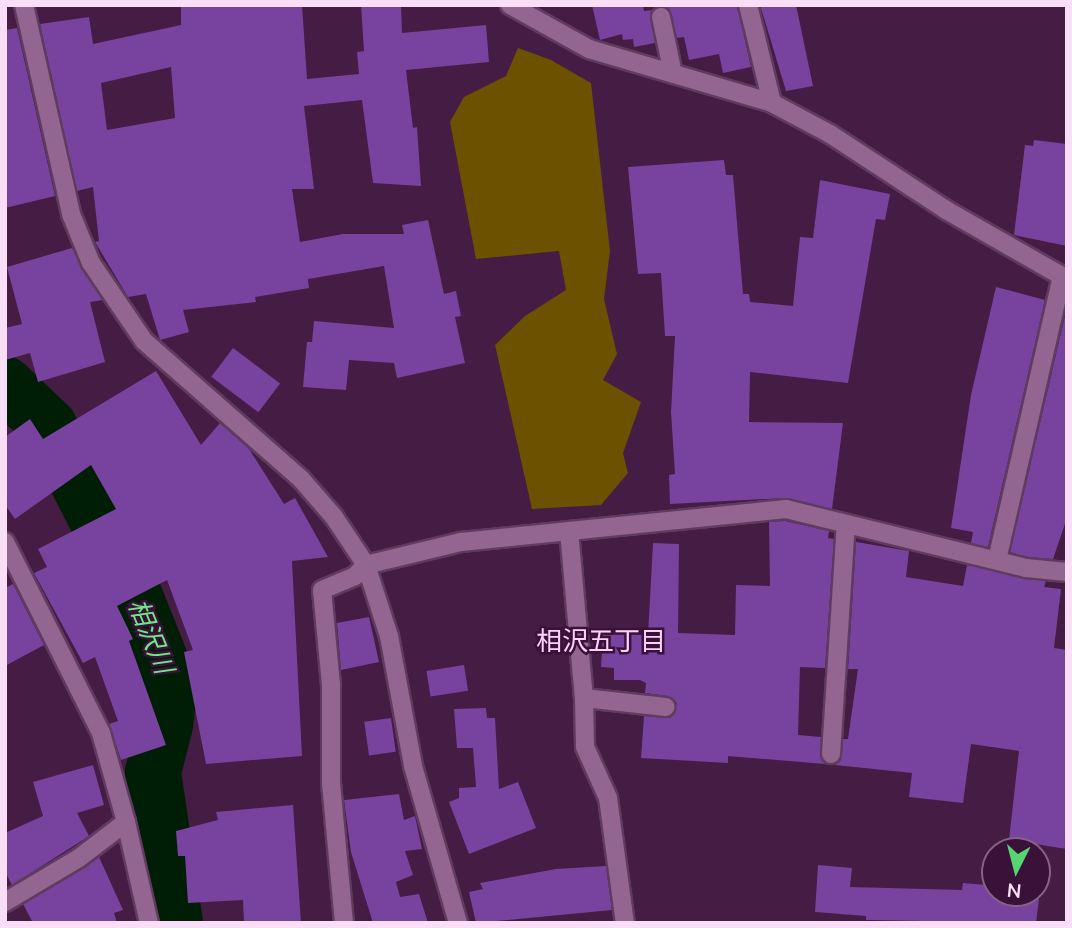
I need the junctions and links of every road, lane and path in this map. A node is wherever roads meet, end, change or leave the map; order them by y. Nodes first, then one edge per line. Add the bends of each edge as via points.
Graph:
1 (24, 5) edge
2 (510, 5) edge
3 (748, 5) edge
4 (661, 17) dead end
5 (673, 74) junction
6 (772, 103) junction
7 (1064, 278) edge
8 (846, 524) junction
9 (569, 531) junction
10 (5, 542) edge
11 (997, 560) junction
12 (366, 565) junction
13 (1067, 572) edge
14 (584, 698) junction
15 (666, 707) dead end
16 (831, 754) dead end
17 (126, 822) junction
18 (5, 902) edge
19 (149, 923) edge
20 (344, 923) edge
21 (458, 923) edge
22 (625, 923) edge

1 - 12 street via 71,214 91,263 144,341 301,479
2 - 5 street via 589,49
3 - 6 street
4 - 5 street
5 - 6 street
6 - 7 street
7 - 11 street
8 - 9 street via 786,509
8 - 11 street
8 - 16 street
9 - 12 street via 460,542
9 - 14 street
10 - 17 street via 101,733
11 - 13 street
12 - 20 street via 355,576 322,590 331,685 331,783
12 - 21 street via 389,636 413,766
14 - 15 street
14 - 22 street via 585,747 608,799
17 - 18 street via 69,864
17 - 19 street

